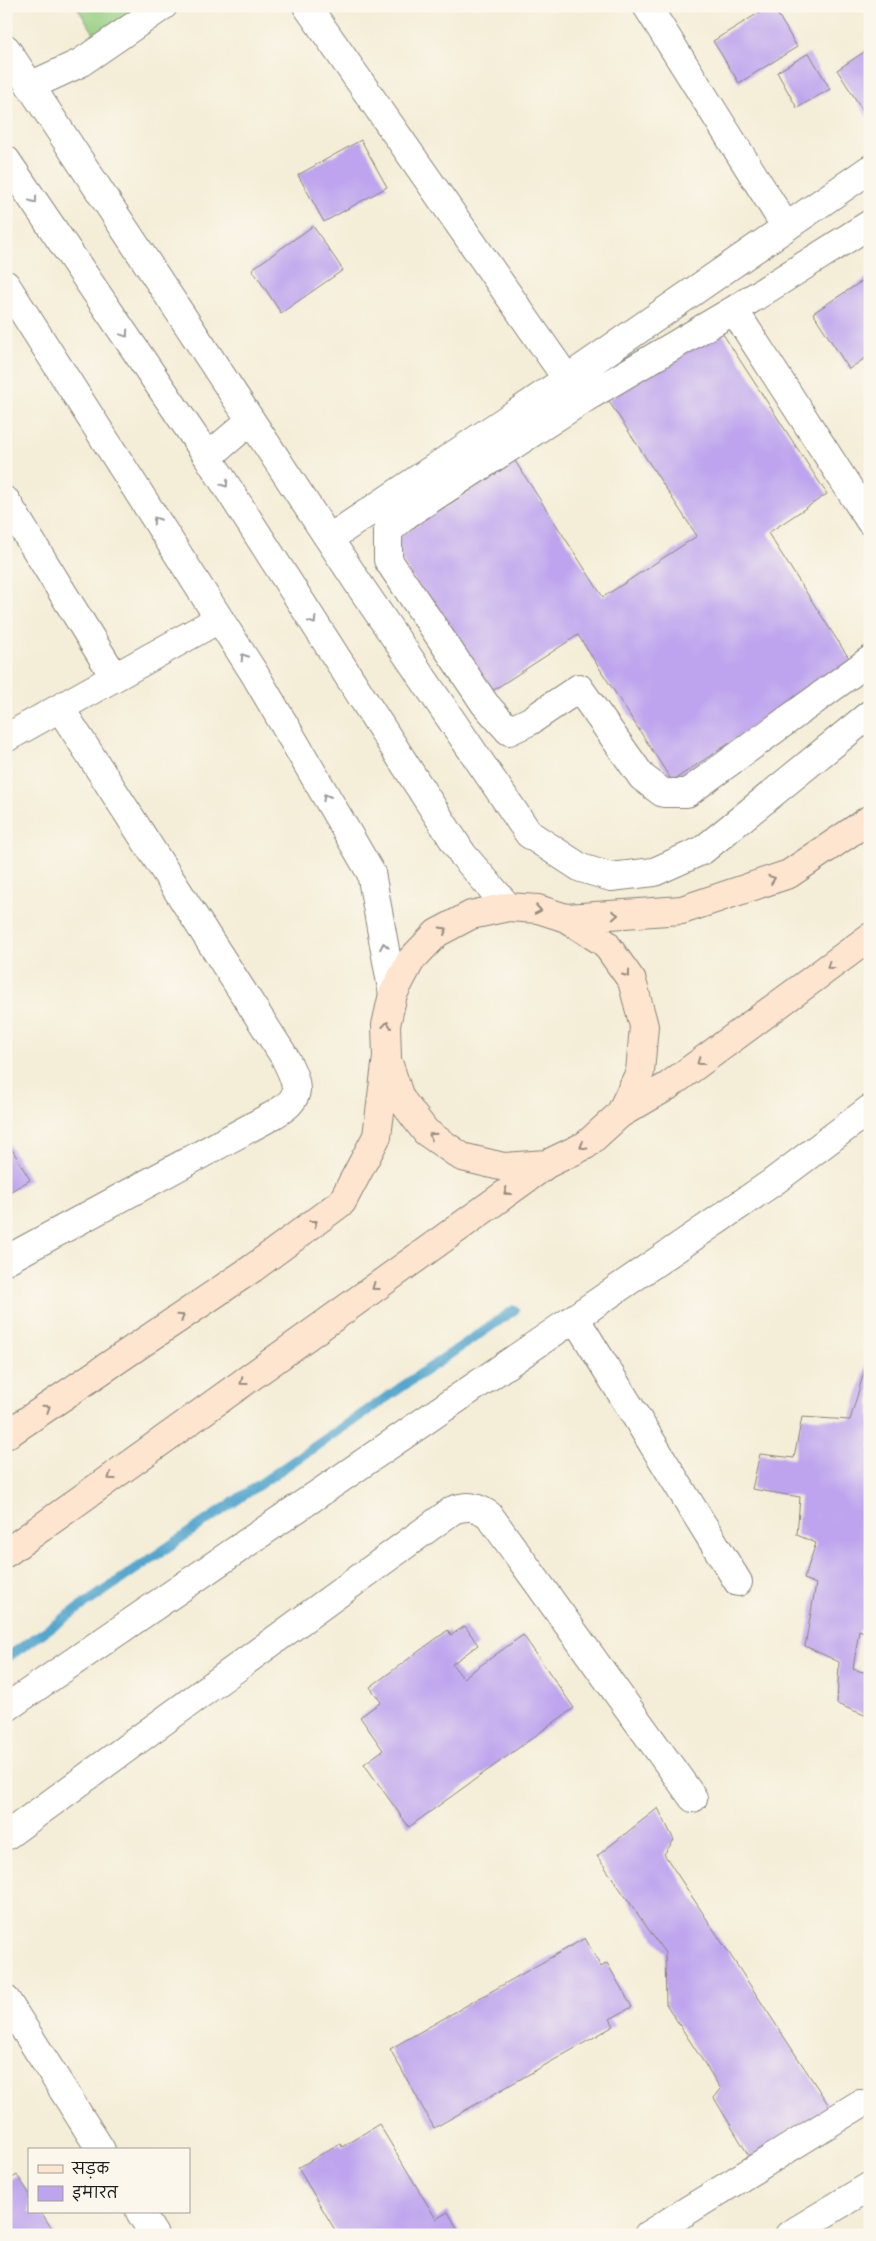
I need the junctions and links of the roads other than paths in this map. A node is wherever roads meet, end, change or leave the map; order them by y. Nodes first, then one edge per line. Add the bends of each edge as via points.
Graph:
1 (163, 6) edge
2 (307, 6) edge
3 (646, 6) edge
4 (6, 50) edge
5 (30, 86) junction
6 (6, 160) edge
7 (870, 169) edge
8 (870, 224) edge
9 (786, 227) junction
10 (6, 285) edge
11 (734, 310) junction
12 (567, 379) junction
13 (250, 420) junction
14 (208, 457) junction
15 (860, 485) edge
16 (6, 500) edge
17 (870, 521) edge
18 (330, 538) junction
19 (219, 619) junction
20 (870, 660) edge
21 (114, 676) junction
22 (60, 708) junction
23 (870, 714) edge
24 (6, 738) edge
25 (870, 819) edge
26 (508, 907) junction
27 (566, 918) junction
28 (870, 937) edge
29 (393, 994) junction
30 (386, 1057) junction
31 (870, 1109) edge
32 (620, 1114) junction
33 (546, 1164) junction
34 (6, 1260) edge
35 (575, 1318) junction
36 (6, 1435) edge
37 (6, 1553) edge
38 (738, 1582) dead end
39 (6, 1708) edge
40 (693, 1798) dead end
41 (6, 1836) edge
42 (6, 2000) edge
43 (860, 2104) dead end
44 (99, 2148) edge
45 (870, 2186) edge
46 (141, 2214) edge
47 (154, 2235) edge
48 (648, 2235) edge
49 (789, 2235) edge

1 - 5 street via 80,63
2 - 12 street
3 - 9 street
4 - 5 street
5 - 13 street
6 -> 14 street
7 - 9 street
8 - 11 street
9 - 12 street
19 -> 10 street
11 - 15 street
11 - 20 street via 587,397 407,514 388,531 388,560 485,704 509,731 580,688 642,777 663,794 686,793
12 - 18 street
13 - 14 street
13 - 18 street
14 -> 26 street via 463,855
15 - 17 street
16 - 21 street
18 - 23 street via 529,834 581,868 611,877 654,872 703,850
19 - 21 street
29 -> 19 street via 371,873
21 - 22 street
22 - 24 street
22 - 34 street via 284,1056 295,1077 296,1096 275,1114
27 -> 25 main road via 682,910 788,874
26 -> 27 main road via 538,909
29 -> 26 main road via 410,960 437,933 471,915
27 -> 32 main road via 604,943 632,981 644,1026 640,1072
28 -> 32 main road via 668,1086
30 -> 29 main road via 386,1025
33 -> 30 main road via 504,1167 462,1157 426,1132 400,1098
36 -> 30 main road via 253,1268 342,1202 377,1136
31 - 35 street via 774,1182
32 -> 33 main road via 586,1145
33 -> 37 main road
35 - 38 street
35 - 39 street
40 - 41 street via 489,1515 478,1507 467,1506 453,1510
42 - 44 street
43 - 48 street
45 - 49 street
46 - 47 street

